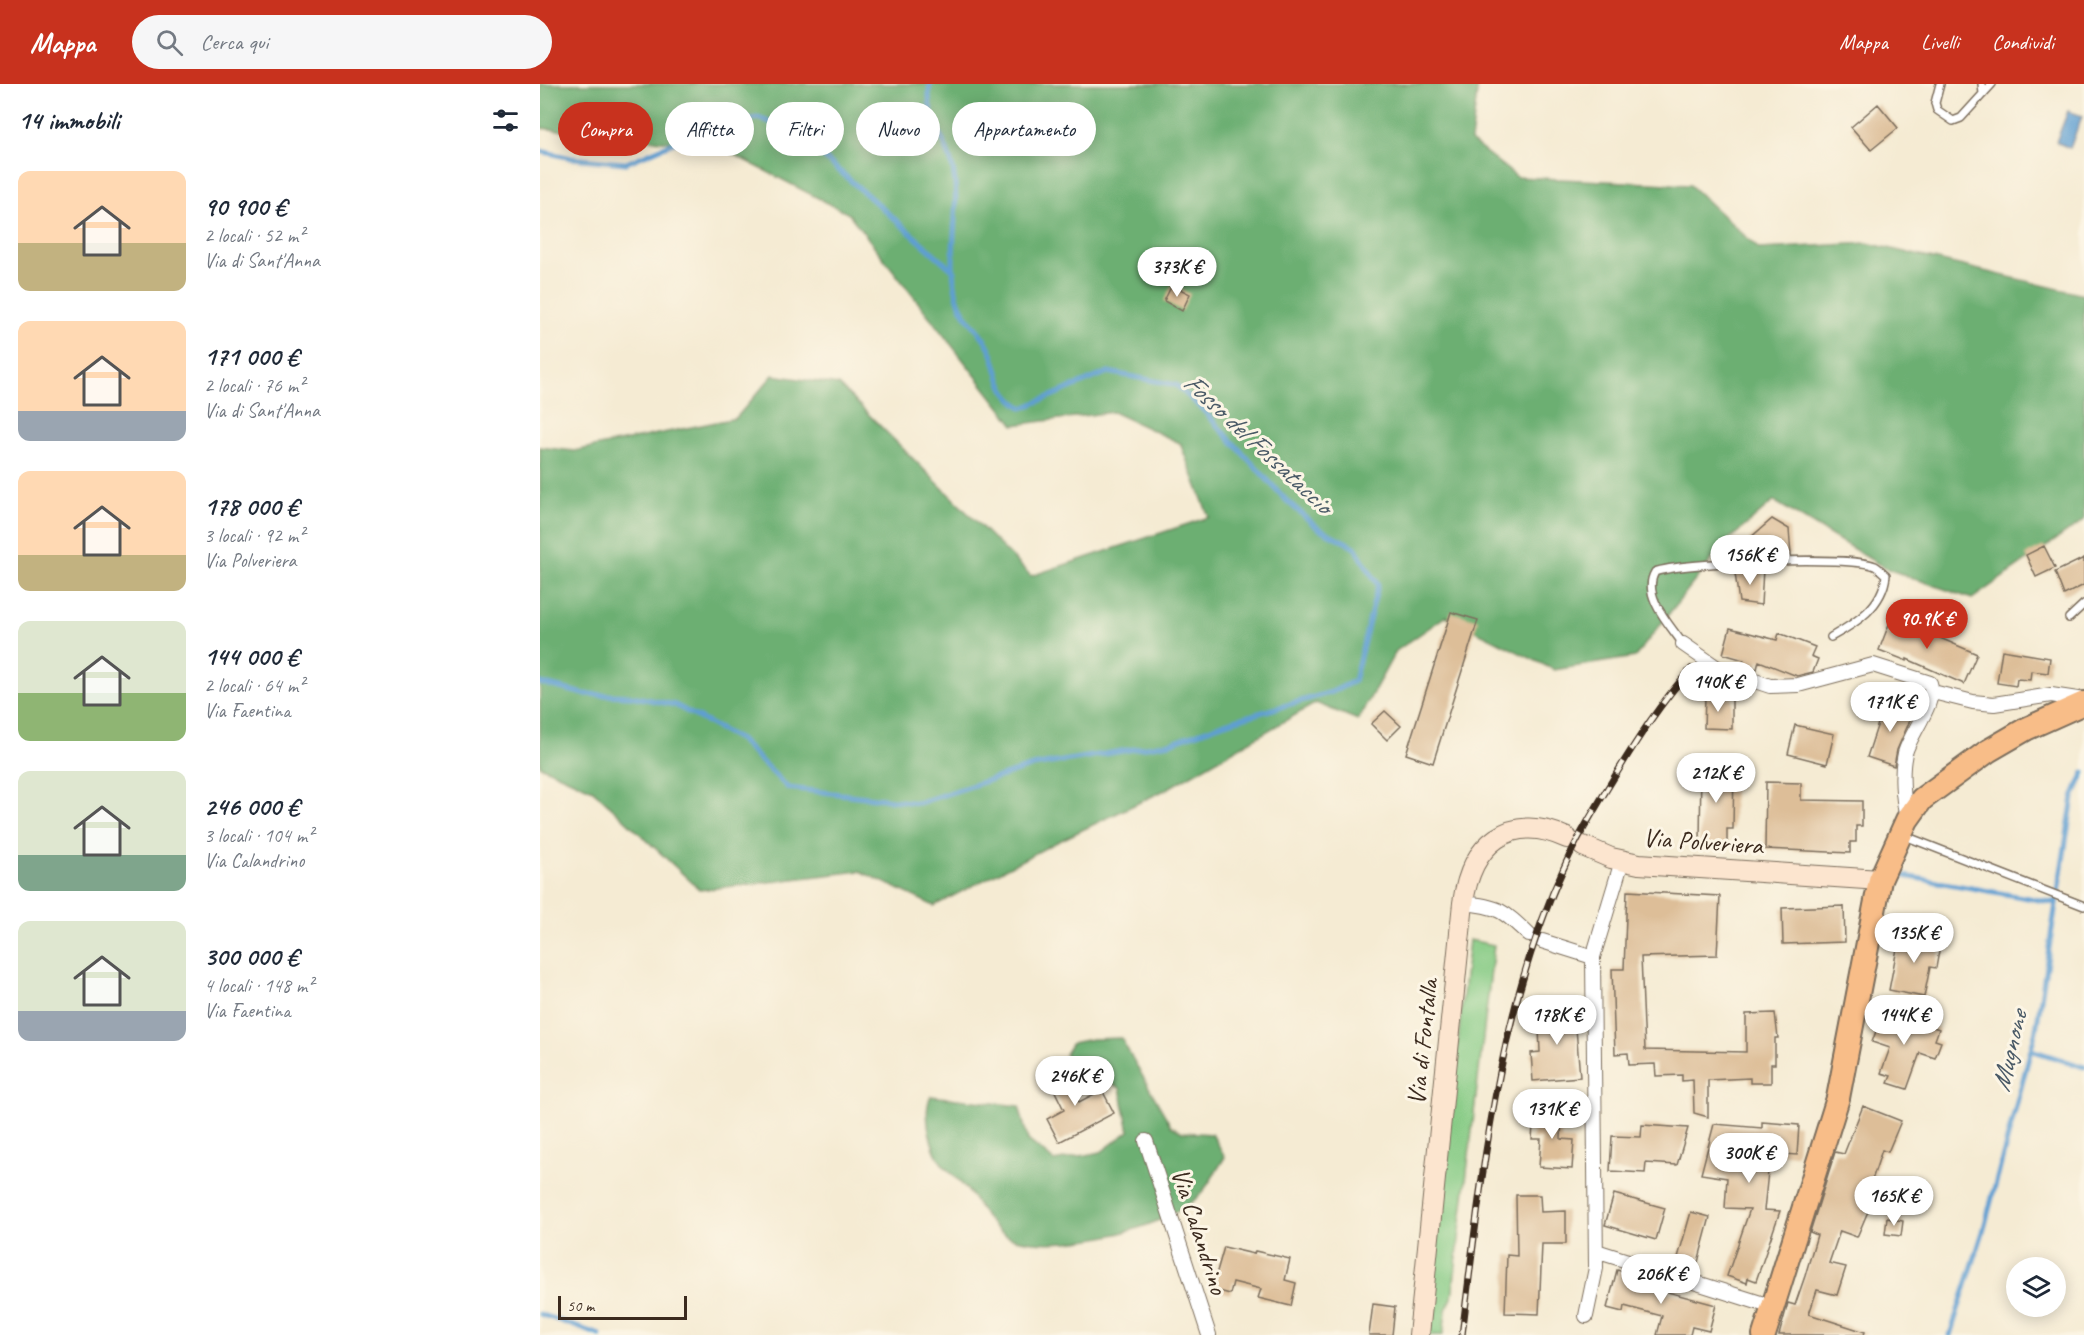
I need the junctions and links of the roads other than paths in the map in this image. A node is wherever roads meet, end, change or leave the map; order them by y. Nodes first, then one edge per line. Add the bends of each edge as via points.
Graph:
1 (1940, 84) edge
2 (1982, 84) edge
3 (1992, 84) edge
4 (1983, 94) junction
5 (2084, 603) edge
6 (2069, 618) dead end
7 (1831, 637) dead end
8 (1683, 644) joint
9 (1933, 692) junction
10 (2084, 702) edge
11 (1904, 827) junction
12 (1622, 861) junction
13 (1880, 880) junction
14 (1463, 903) junction
15 (2084, 906) edge
16 (1528, 935) dead end
17 (1542, 941) dead end
18 (1593, 957) junction
19 (1146, 1141) dead end
20 (1596, 1251) junction
21 (1773, 1307) junction
22 (1586, 1316) dead end
23 (1209, 1335) edge
24 (1419, 1335) edge
25 (1764, 1335) edge

1 - 4 lane via 1937,110 1953,121 1961,118
2 - 4 lane
3 - 4 lane
5 - 6 lane
7 - 8 lane via 1861,621 1885,588 1886,575 1875,566 1757,561 1662,569 1651,578 1651,590
8 - 9 street via 1719,669 1770,686 1798,685 1873,665 1930,684
9 - 10 street via 1994,704 2051,695
9 - 11 street via 1905,754
10 - 11 main road via 1988,751 1922,799
11 - 13 main road
11 - 15 lane
12 - 13 street, Via Polveriera
12 - 14 street, Via di Fontalla via 1538,829 1509,832 1476,858 1469,871
12 - 18 street, Via Polveriera
13 - 21 main road via 1838,1098
14 - 16 street via 1492,906 1509,915
14 - 24 street, Via di Fontalla
17 - 18 street
18 - 20 street, Via Polveriera
19 - 23 street, Via Calandrino
20 - 21 street
20 - 22 street, Via Polveriera
21 - 25 main road

